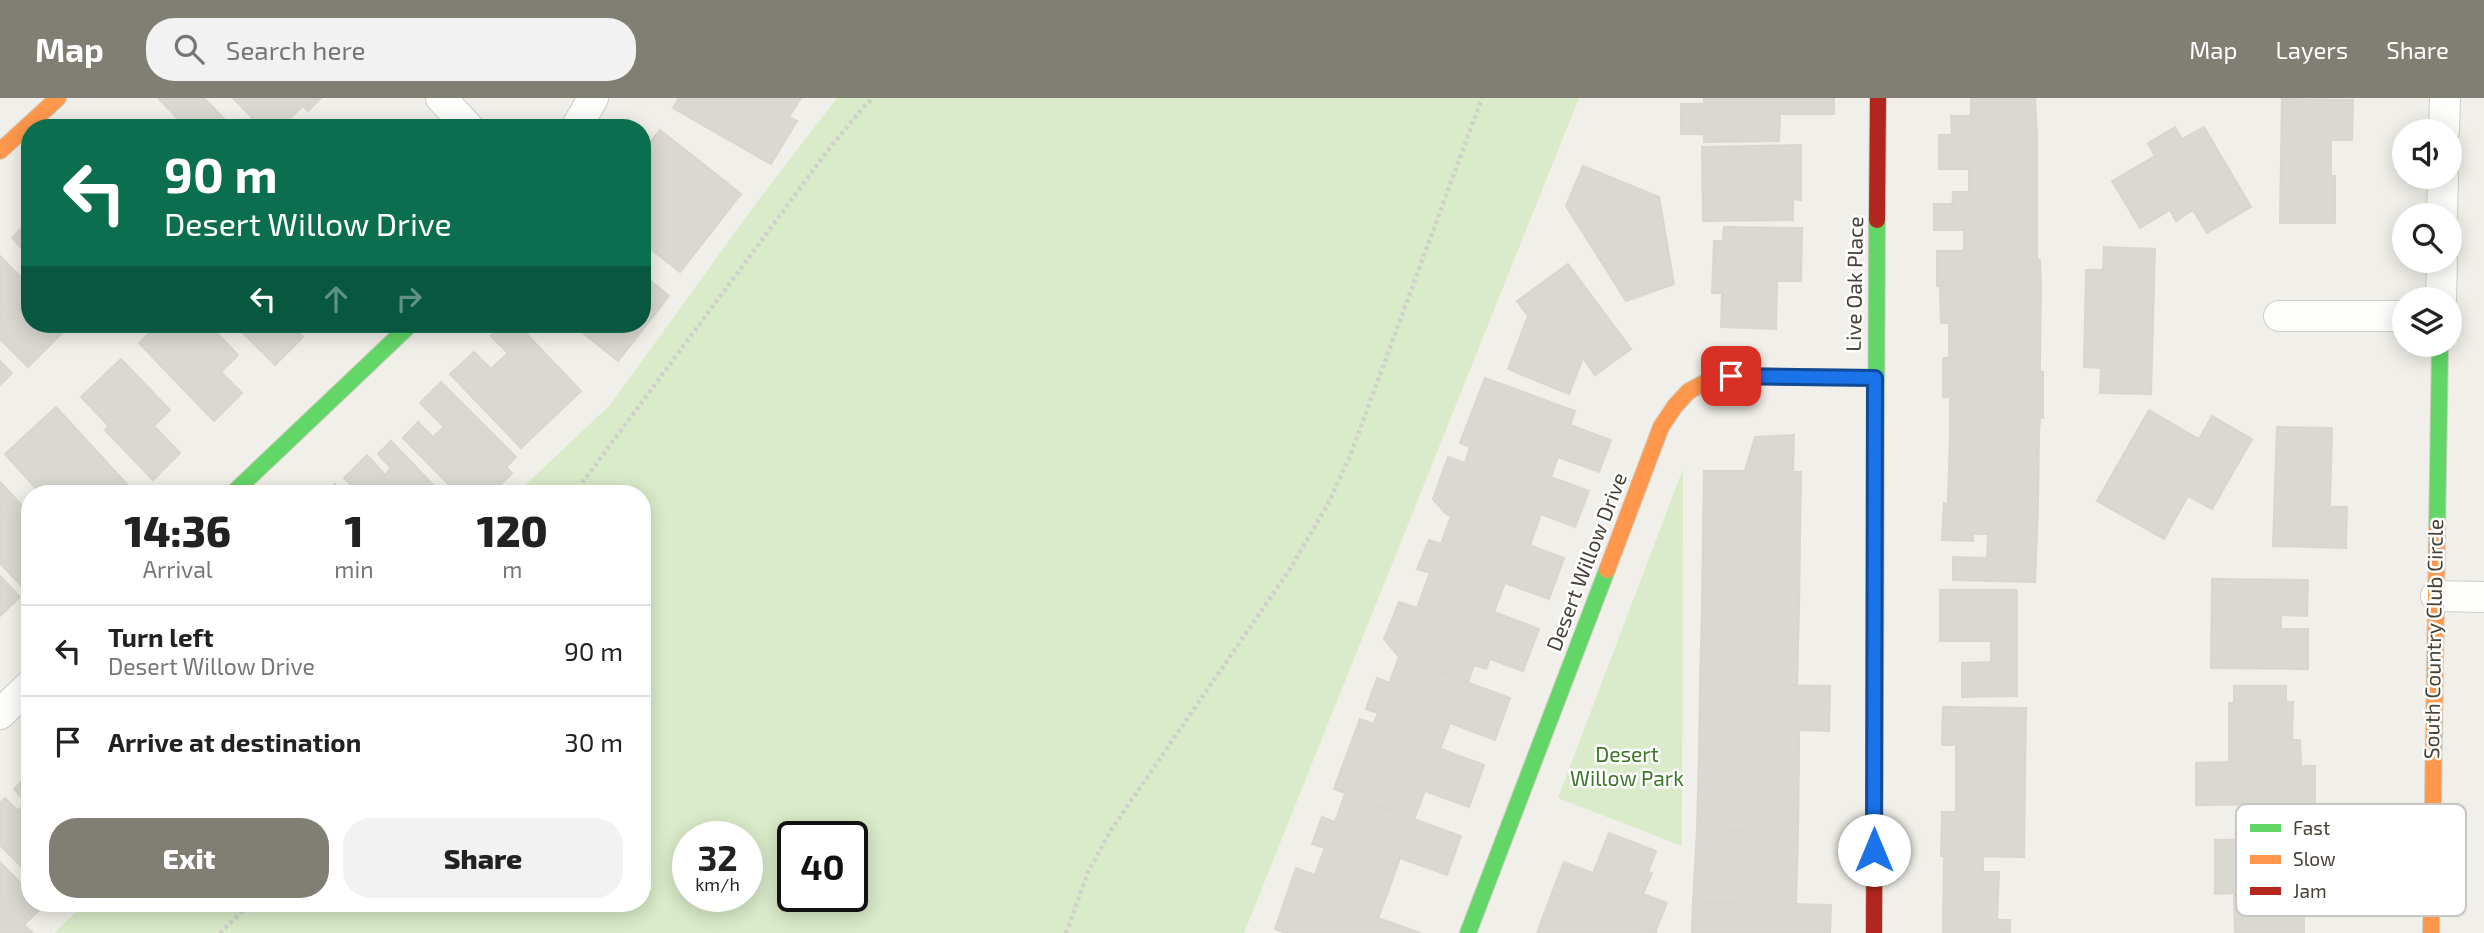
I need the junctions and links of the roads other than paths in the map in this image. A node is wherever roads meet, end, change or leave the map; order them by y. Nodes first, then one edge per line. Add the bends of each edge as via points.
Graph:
1 (58, 98) edge
2 (441, 98) edge
3 (593, 98) edge
4 (1878, 98) edge
5 (2445, 98) edge
6 (35, 119) edge
7 (461, 119) edge
8 (581, 119) edge
9 (2444, 119) edge
10 (21, 132) edge
11 (0, 151) edge
12 (2280, 316) dead end
13 (2392, 316) edge
14 (402, 333) edge
15 (2440, 357) edge
16 (1875, 378) junction
17 (241, 485) edge
18 (2435, 596) junction
19 (2484, 597) edge
20 (21, 694) edge
21 (0, 714) edge
22 (2433, 804) edge
23 (1468, 933) edge
24 (1874, 933) edge

1 - 6 street
2 - 7 street
3 - 8 street
4 - 16 street, Live Oak Place
5 - 9 street
10 - 11 street
12 - 13 street
14 - 17 street
15 - 18 street, South Country Club Circle
16 - 23 street, Desert Willow Drive via 1731,376 1710,379 1679,400 1661,426
16 - 24 street, Live Oak Place
18 - 19 street
18 - 22 street, South Country Club Circle
20 - 21 street

